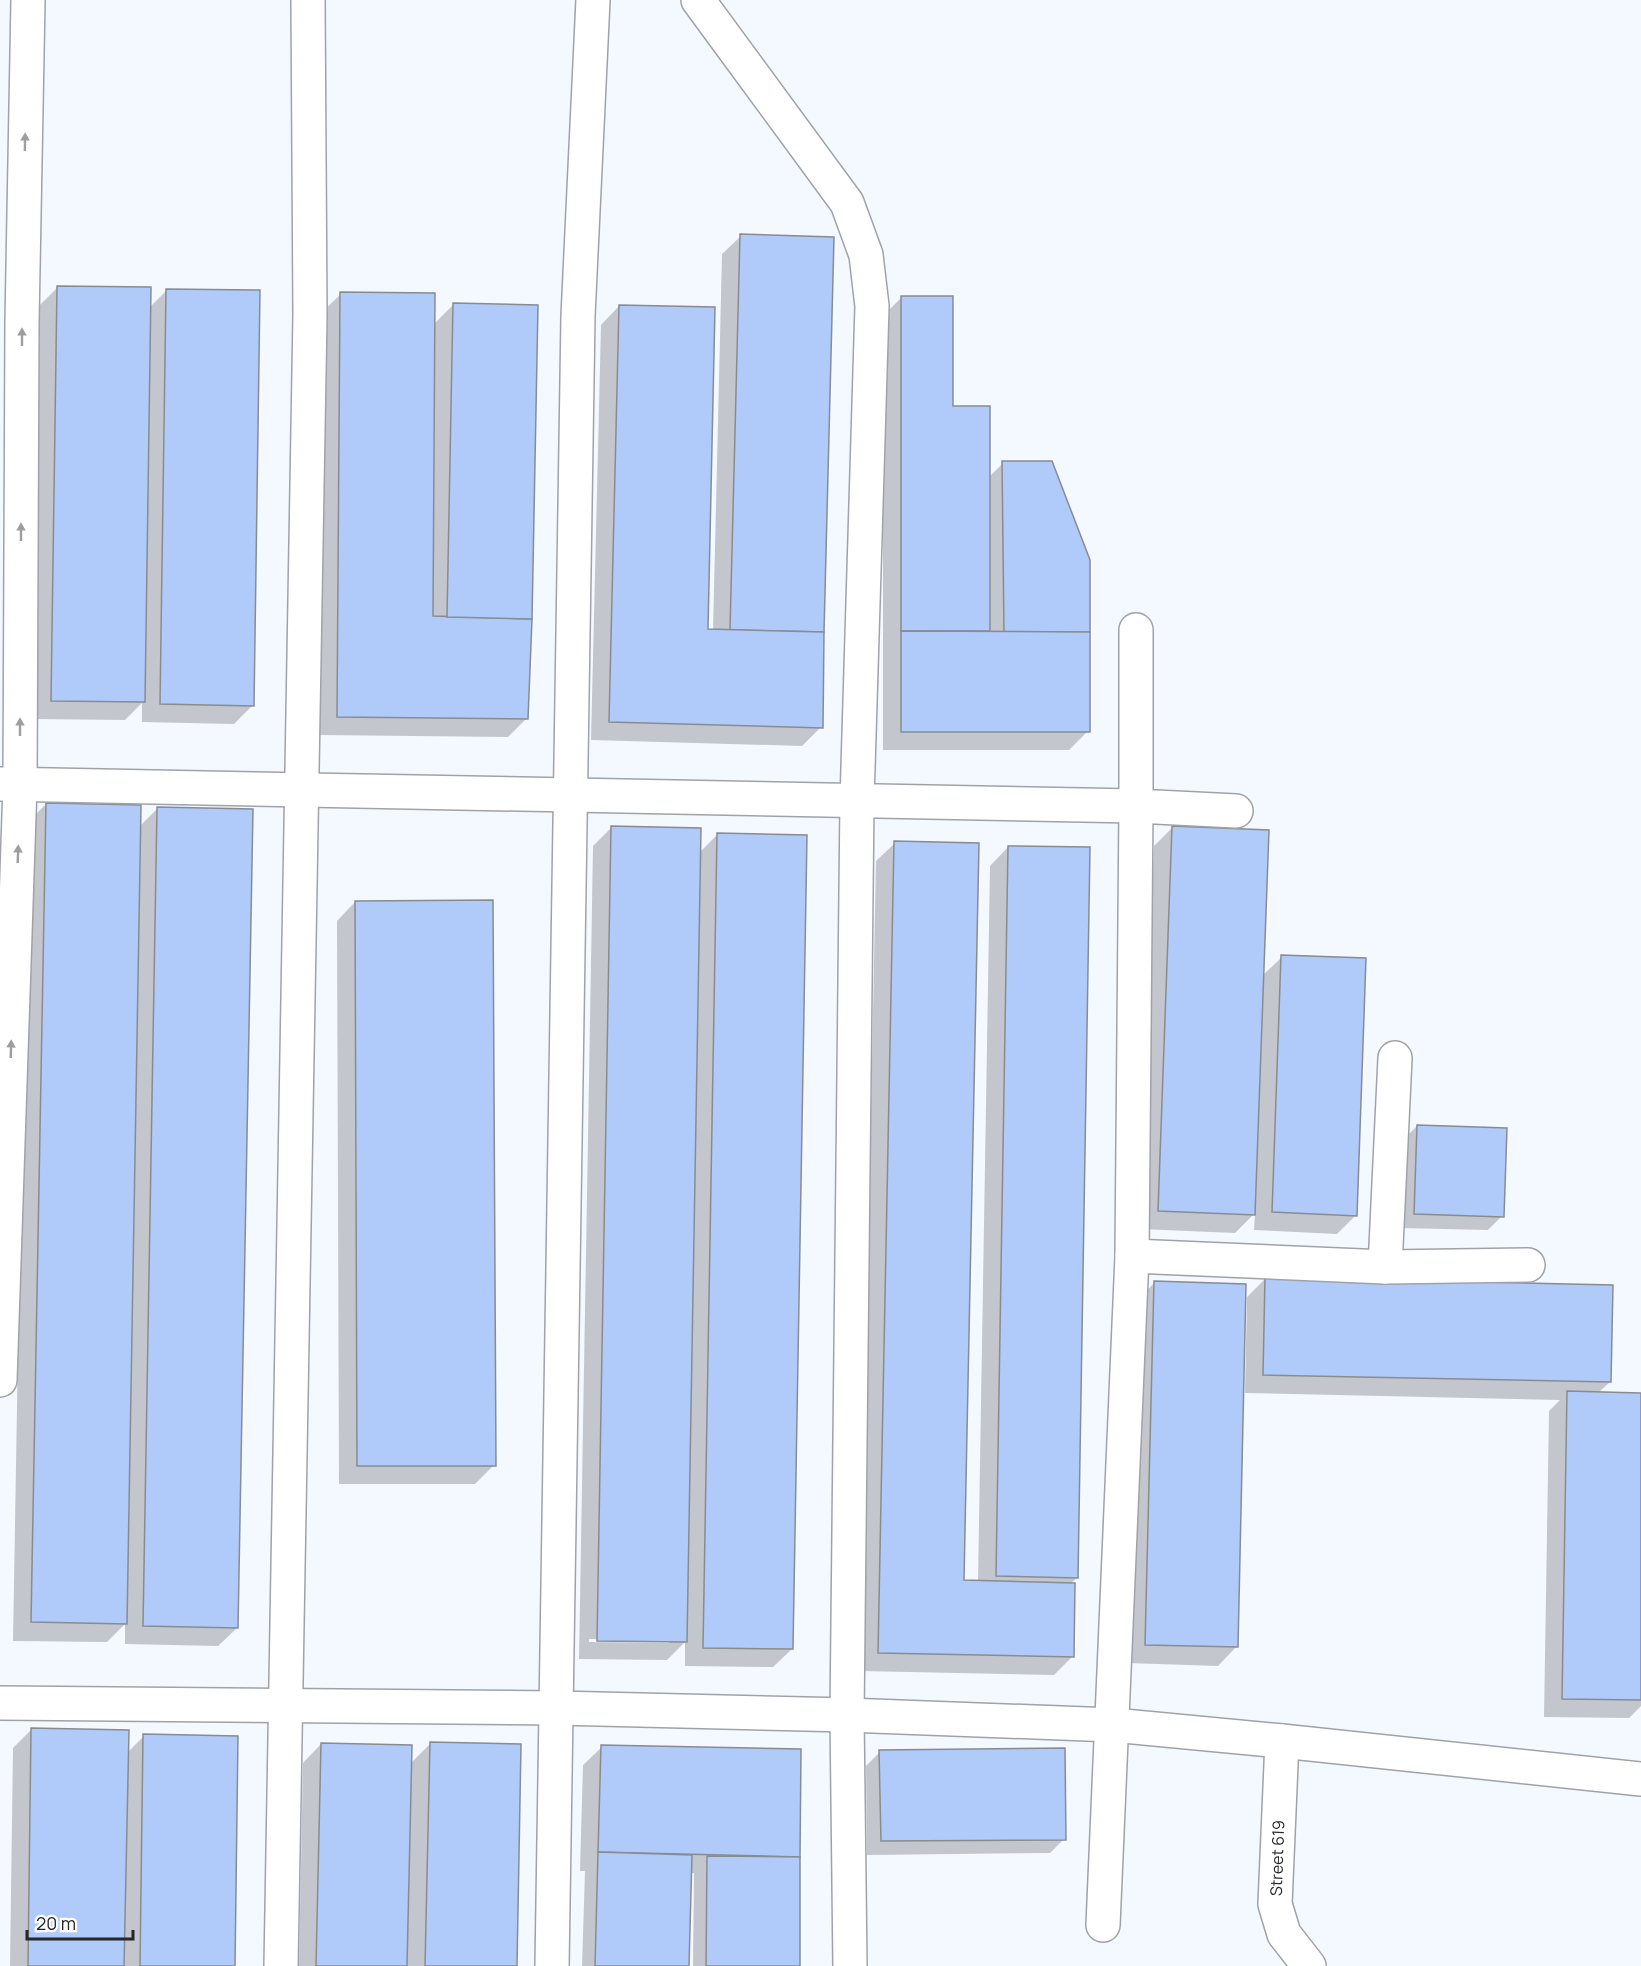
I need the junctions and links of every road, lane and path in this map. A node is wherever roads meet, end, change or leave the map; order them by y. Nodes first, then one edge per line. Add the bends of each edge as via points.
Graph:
1 (28, 0) edge
2 (308, 0) edge
3 (593, 0) edge
4 (698, 0) edge
5 (1136, 630) dead end
6 (10, 785) edge
7 (302, 789) junction
8 (571, 794) junction
9 (857, 801) junction
10 (1136, 806) junction
11 (1236, 811) dead end
12 (1395, 1058) dead end
13 (1131, 1256) junction
14 (1528, 1265) dead end
15 (1385, 1267) junction
16 (0, 1380) edge
17 (0, 1703) edge
18 (286, 1705) junction
19 (556, 1708) junction
20 (847, 1715) junction
21 (1113, 1725) junction
22 (1282, 1741) junction
23 (1641, 1779) edge
24 (1104, 1925) dead end
25 (281, 1966) edge
26 (552, 1966) edge
27 (850, 1966) edge
28 (1309, 1966) edge

6 -> 1 street
2 - 7 street via 310,315
3 - 8 street via 578,316
4 - 9 street via 847,203 866,255 872,306
5 - 10 street
6 - 7 street
16 -> 6 street
7 - 8 street
7 - 18 street
8 - 9 street
8 - 19 street
9 - 10 street
9 - 20 street
10 - 11 street
10 - 13 street
12 - 15 street
13 - 15 street
13 - 21 street
14 - 15 street
17 - 18 street
18 - 19 street
18 - 25 street
19 - 20 street
19 - 26 street
20 - 21 street
20 - 27 street
21 - 22 street
21 - 24 street
22 - 23 street
22 - 28 street, Street 619 via 1275,1904 1284,1934

